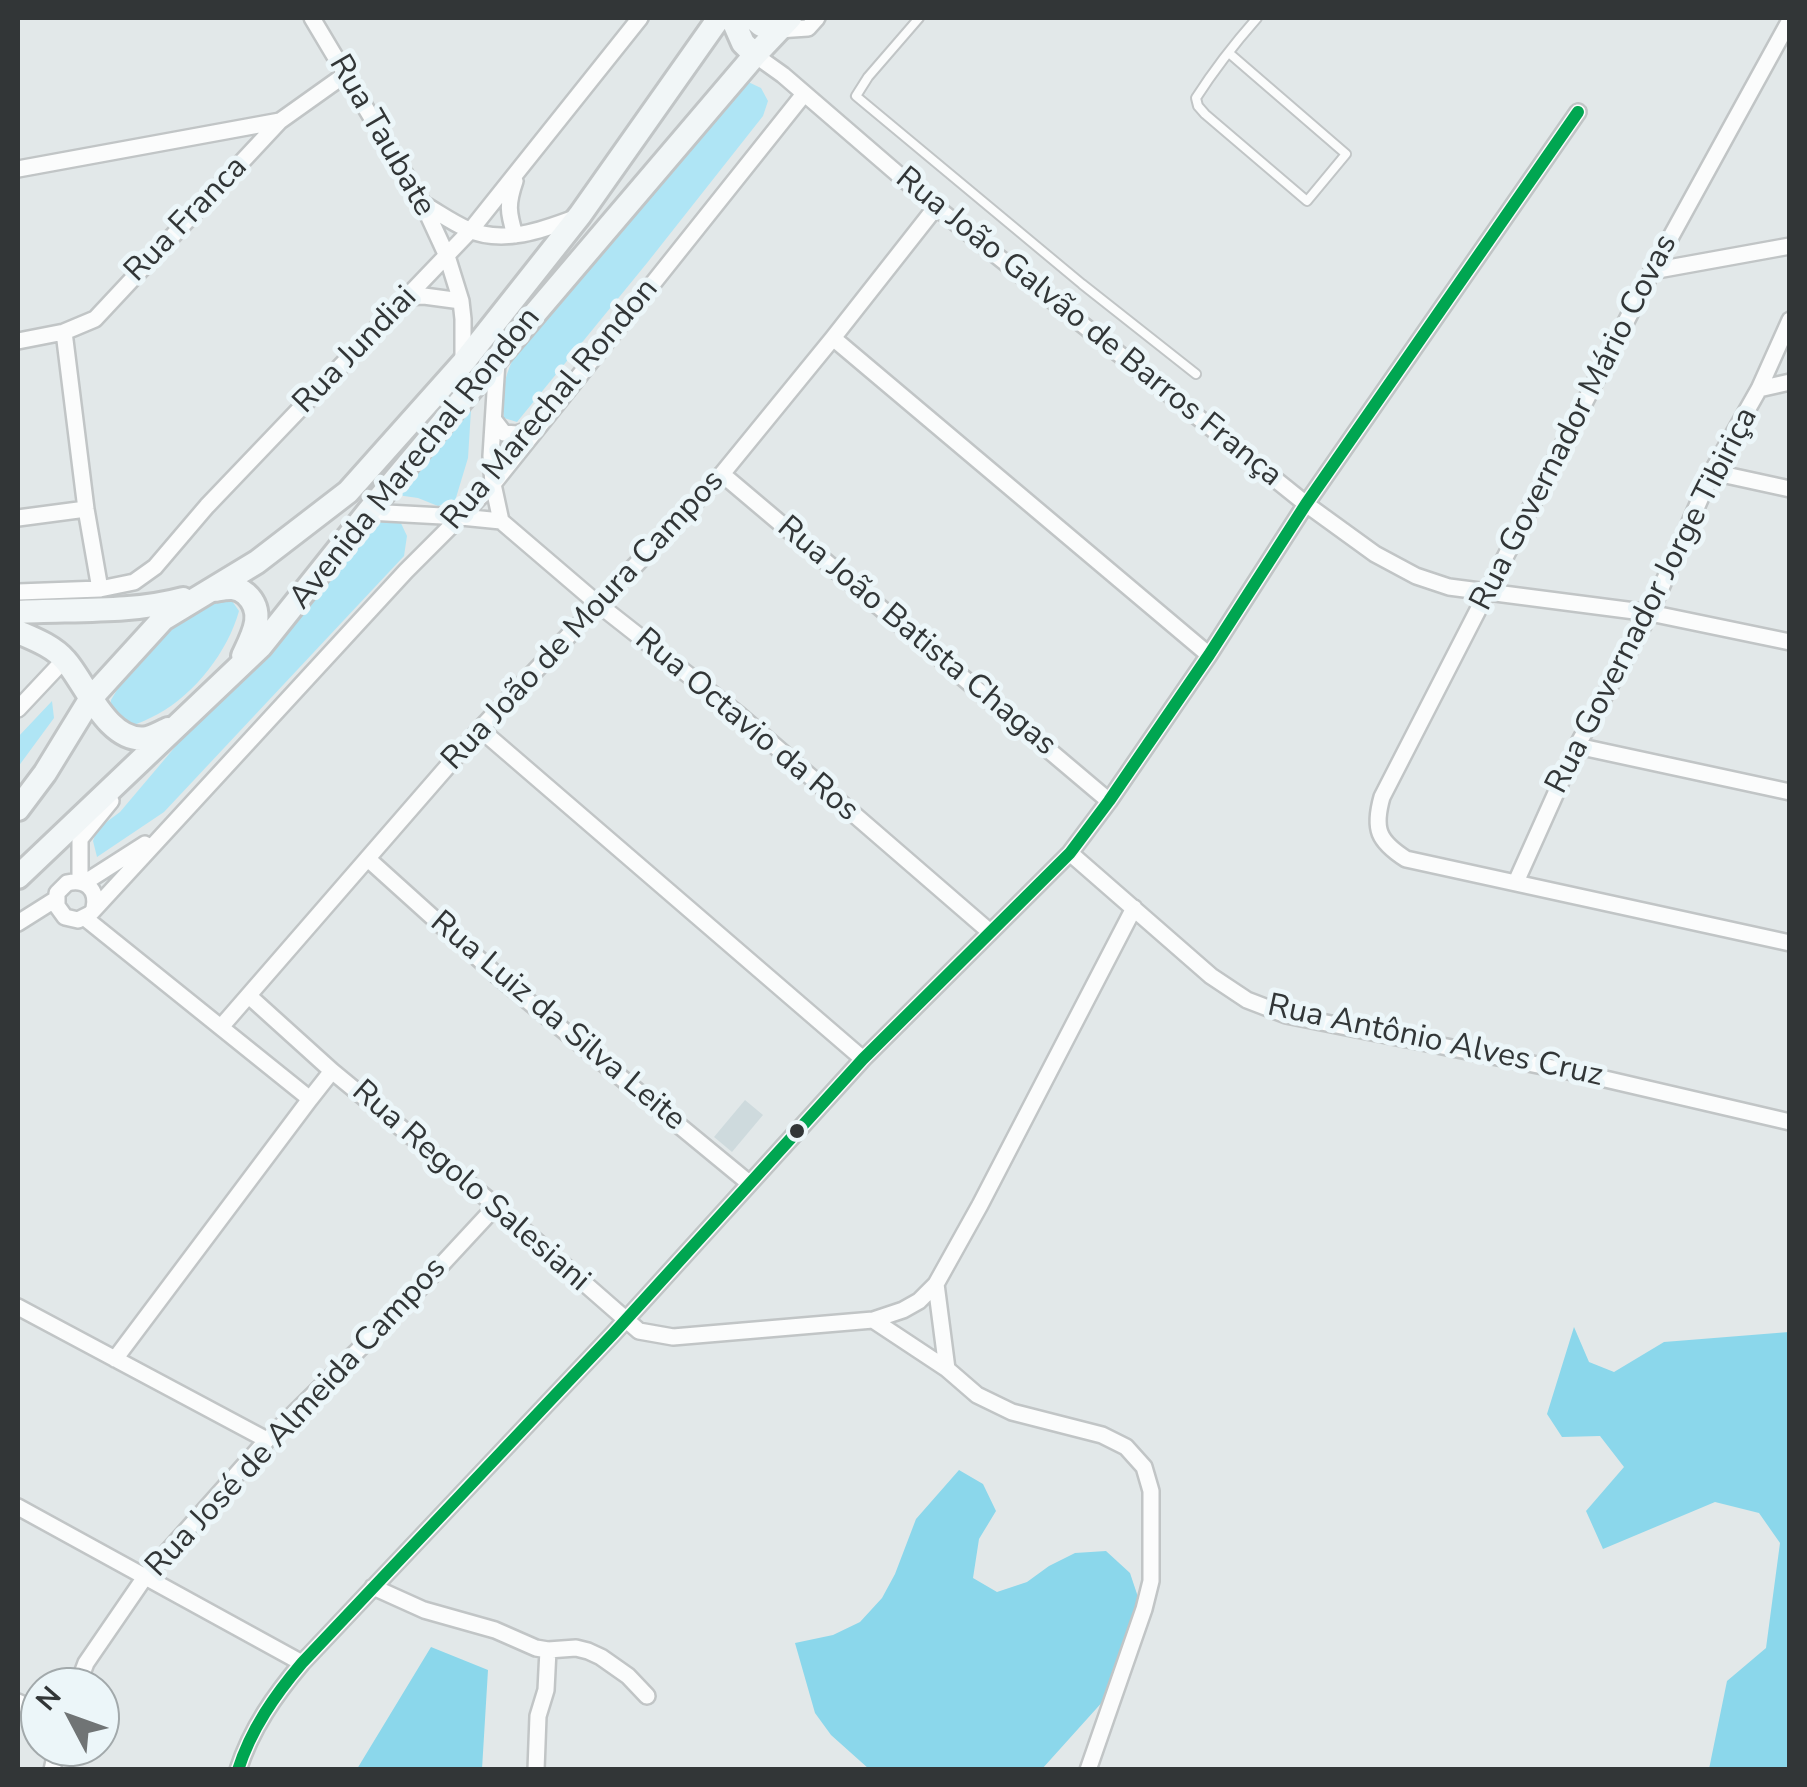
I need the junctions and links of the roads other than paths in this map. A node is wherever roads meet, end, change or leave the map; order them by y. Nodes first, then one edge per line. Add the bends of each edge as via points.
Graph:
1 (312, 18) edge
2 (640, 18) edge
3 (718, 18) edge
4 (732, 18) edge
5 (753, 18) edge
6 (816, 18) edge
7 (919, 18) edge
8 (1257, 18) edge
9 (1790, 20) edge
10 (784, 24) edge
11 (1229, 53) junction
12 (754, 55) junction
13 (346, 74) junction
14 (804, 94) junction
15 (1578, 112) dead end
16 (280, 121) junction
17 (18, 170) edge
18 (518, 171) junction
19 (423, 204) junction
20 (936, 208) junction
21 (580, 215) junction
22 (470, 230) junction
23 (515, 235) junction
24 (1790, 246) edge
25 (447, 256) junction
26 (1652, 270) junction
27 (406, 298) junction
28 (461, 301) junction
29 (1790, 320) edge
30 (64, 332) junction
31 (834, 338) junction
32 (18, 341) edge
33 (497, 358) junction
34 (463, 364) junction
35 (1196, 374) dead end
36 (1790, 382) edge
37 (1759, 389) junction
38 (494, 420) junction
39 (539, 426) junction
40 (1712, 472) junction
41 (722, 474) junction
42 (493, 484) junction
43 (1790, 489) edge
44 (1306, 504) junction
45 (86, 508) junction
46 (368, 512) junction
47 (461, 516) junction
48 (18, 518) edge
49 (501, 521) junction
50 (100, 589) junction
51 (18, 592) edge
52 (204, 592) junction
53 (1488, 592) junction
54 (598, 604) junction
55 (18, 612) edge
56 (1650, 614) junction
57 (18, 632) edge
58 (1790, 642) edge
59 (1209, 655) junction
60 (65, 659) junction
61 (238, 668) junction
62 (91, 698) junction
63 (18, 708) edge
64 (181, 724) junction
65 (480, 729) junction
66 (1578, 746) junction
67 (137, 764) junction
68 (1790, 792) edge
69 (1109, 801) junction
70 (18, 809) edge
71 (162, 835) junction
72 (1070, 853) junction
73 (368, 859) junction
74 (18, 877) edge
75 (82, 882) junction
76 (1516, 882) junction
77 (56, 899) junction
78 (1134, 908) junction
79 (89, 913) junction
80 (18, 923) edge
81 (990, 932) junction
82 (1790, 943) edge
83 (249, 996) junction
84 (222, 1027) junction
85 (863, 1060) junction
86 (332, 1070) junction
87 (310, 1099) junction
88 (1790, 1122) edge
89 (749, 1183) junction
90 (496, 1206) junction
91 (936, 1284) junction
92 (18, 1308) edge
93 (873, 1320) junction
94 (625, 1321) junction
95 (114, 1358) junction
96 (946, 1368) junction
97 (267, 1440) junction
98 (18, 1507) edge
99 (145, 1576) junction
100 (373, 1586) junction
101 (548, 1650) junction
102 (302, 1663) junction
103 (84, 1667) edge
104 (646, 1696) dead end
105 (238, 1770) edge
106 (536, 1770) edge
107 (1088, 1770) edge

1 - 13 street, Rua Taubate
2 - 18 street, Rua Jundiai
3 - 21 main road, Avenida Marechal Rondon
4 - 12 main road
5 - 10 main road via 761,25
6 - 10 street via 808,28
7 - 35 lane via 856,96
8 - 11 lane
9 - 26 street, Rua Governador Mário Covas
10 - 12 main road, Avenida Marechal Rondon
11 - 11 lane via 1196,98 1198,106 1308,201 1346,154
12 - 14 street, Rua João Galvão de Barros França
12 - 33 main road, Avenida Marechal Rondon
13 - 16 street, Rua Franca
13 - 19 street, Rua Taubate
14 - 20 street, Rua João Galvão de Barros França
14 - 39 street, Rua Marechal Rondon
15 - 44 street
16 - 17 street
16 - 30 street, Rua Franca via 95,319
18 - 22 street, Rua Jundiai
18 - 23 street via 508,200
19 - 22 street
19 - 25 street, Rua Taubate
20 - 31 street, Rua João de Moura Campos
20 - 44 street, Rua João Galvão de Barros França
21 - 23 street
21 - 34 main road, Avenida Marechal Rondon
22 - 23 street
22 - 25 street, Rua Jundiai
24 - 26 street
25 - 27 street, Rua Jundiai
25 - 28 street, Rua Taubate
26 - 53 street, Rua Governador Mário Covas
27 - 28 street
27 - 50 street, Rua Jundiai via 155,567 134,582
28 - 34 street, Rua Taubate
29 - 37 street, Rua Governador Jorge Tibiriça
30 - 32 street, Rua Franca
30 - 45 street
31 - 41 street, Rua João de Moura Campos
31 - 59 street
33 - 38 street
33 - 46 main road, Avenida Marechal Rondon
34 - 52 main road, Avenida Marechal Rondon via 348,492 257,562
36 - 37 street
37 - 40 street, Rua Governador Jorge Tibiriça
38 - 39 street via 504,433
38 - 42 street
39 - 42 street, Rua Marechal Rondon
40 - 43 street
40 - 56 street, Rua Governador Jorge Tibiriça
41 - 54 street, Rua João de Moura Campos
41 - 69 street, Rua João Batista Chagas
42 - 47 street, Rua Marechal Rondon
42 - 49 street
44 - 53 street, Rua João Galvão de Barros França via 1416,576
44 - 59 street
45 - 48 street
45 - 50 street
46 - 47 street
46 - 61 main road, Avenida Marechal Rondon
47 - 49 street
47 - 71 street, Rua Marechal Rondon
49 - 54 street, Rua Octavio da Ros
50 - 51 street, Rua Jundiai
52 - 55 main road via 154,606
52 - 61 main road via 240,589 256,605
52 - 62 main road, Avenida Marechal Rondon via 163,619
53 - 56 street, Rua João Galvão de Barros França
53 - 76 street, Rua Governador Mário Covas via 1382,797 1378,832 1406,859
54 - 65 street, Rua João de Moura Campos
54 - 81 street, Rua Octavio da Ros via 738,714
56 - 58 street, Rua João Galvão de Barros França
56 - 66 street, Rua Governador Jorge Tibiriça
57 - 60 main road
59 - 69 street
60 - 62 main road
60 - 63 street
61 - 64 main road, Avenida Marechal Rondon
62 - 64 main road via 132,737 146,739
62 - 70 main road, Avenida Marechal Rondon
64 - 67 main road, Avenida Marechal Rondon
65 - 73 street, Rua João de Moura Campos
65 - 85 street
66 - 68 street
66 - 76 street, Rua Governador Jorge Tibiriça
67 - 74 main road, Avenida Marechal Rondon
67 - 75 street via 80,839
69 - 72 street
71 - 75 street
71 - 79 street, Rua Marechal Rondon
72 - 78 street, Rua Antônio Alves Cruz
72 - 81 street
73 - 83 street, Rua João de Moura Campos
73 - 89 street, Rua Luiz da Silva Leite via 500,978
75 - 77 street via 66,883
75 - 79 street via 95,896
76 - 82 street
77 - 79 street via 65,917 78,920
77 - 80 street
78 - 88 street, Rua Antônio Alves Cruz via 1211,976 1286,1015
78 - 91 street
79 - 84 street, Rua Regolo Salesiani
81 - 85 street
83 - 84 street, Rua João de Moura Campos
83 - 86 street
84 - 87 street, Rua Regolo Salesiani
85 - 89 street
86 - 87 street, Rua Regolo Salesiani
86 - 90 street, Rua Regolo Salesiani
87 - 95 street
89 - 94 street
90 - 94 street, Rua Regolo Salesiani
90 - 97 street, Rua José de Almeida Campos
91 - 93 street via 903,1310
91 - 96 street
92 - 95 street
93 - 94 street via 673,1338
93 - 96 street
94 - 100 street
95 - 97 street
96 - 107 street via 977,1395 1012,1412 1102,1435 1144,1467 1151,1491 1151,1582
97 - 99 street, Rua José de Almeida Campos
98 - 99 street
99 - 102 street
99 - 103 street, Rua José de Almeida Campos
100 - 101 street via 424,1610
100 - 102 street
101 - 104 street via 588,1650
101 - 106 street
102 - 105 street via 260,1720

